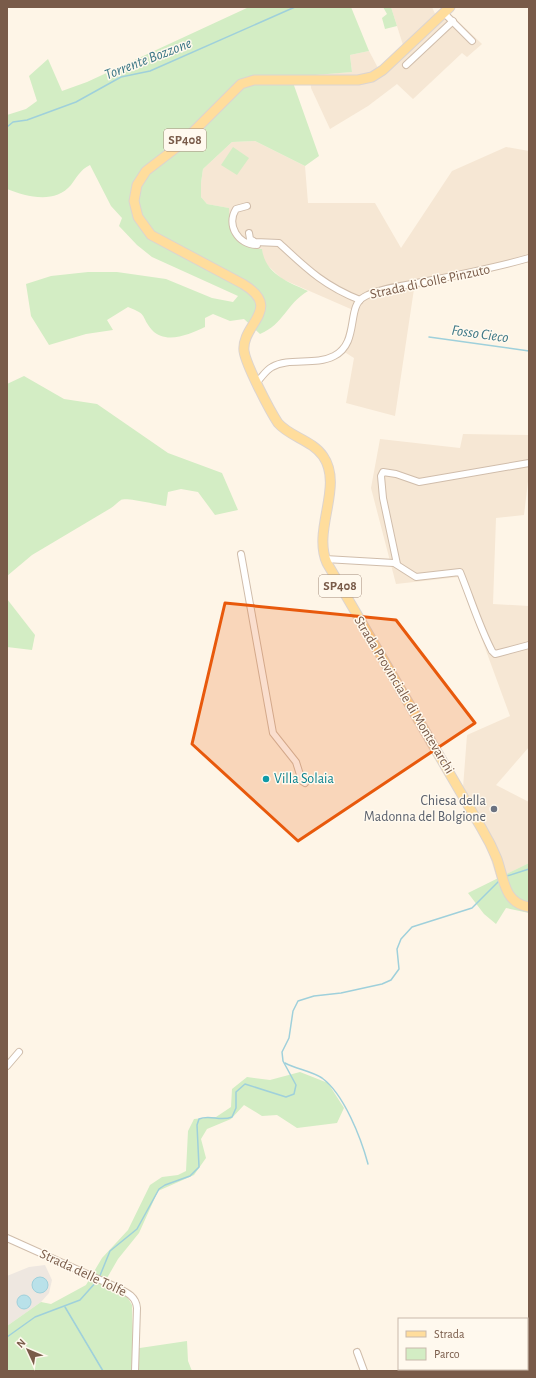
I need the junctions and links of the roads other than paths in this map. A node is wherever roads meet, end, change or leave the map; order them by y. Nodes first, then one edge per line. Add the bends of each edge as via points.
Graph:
1 (447, 10) edge
2 (453, 21) junction
3 (472, 41) dead end
4 (406, 65) dead end
5 (247, 206) dead end
6 (249, 234) dead end
7 (268, 242) junction
8 (529, 258) edge
9 (360, 300) junction
10 (257, 382) junction
11 (529, 462) edge
12 (241, 554) dead end
13 (325, 559) junction
14 (397, 564) junction
15 (529, 645) edge
16 (305, 782) dead end
17 (529, 907) edge
18 (18, 1052) dead end
19 (7, 1066) edge
20 (7, 1238) edge
21 (357, 1352) dead end
22 (135, 1371) edge
23 (364, 1371) edge

1 - 2 street
1 - 10 main road, Strada Provinciale di Montevarchi / SP408 via 385,68 367,78 254,80 241,84 179,146 148,169 139,181 135,207 150,234 243,284 256,296 260,305 260,315 246,337 244,349
2 - 3 street
2 - 4 street
5 - 7 street via 239,207 233,214 234,231 239,238 255,246
6 - 7 street via 252,241
7 - 9 street via 279,243 310,272 335,290
8 - 9 street, Strada di Colle Pinzuto via 490,269 370,294
9 - 10 street, Strada di Colle Pinzuto via 349,342 341,352 317,362 276,365
10 - 13 main road, Strada Provinciale di Montevarchi / SP408 via 280,425 318,450 327,463 330,480 322,541
11 - 14 street via 419,482 383,472 381,476 384,498
12 - 16 street via 273,732 296,762 302,781
13 - 14 street
13 - 17 main road, Strada Provinciale di Montevarchi / SP408 via 464,796 496,858 504,886 518,904
14 - 15 street via 416,577 460,572 480,629 492,651 495,654
18 - 19 street
20 - 22 street, Strada delle Tolfe via 129,1293 137,1303
21 - 23 street

